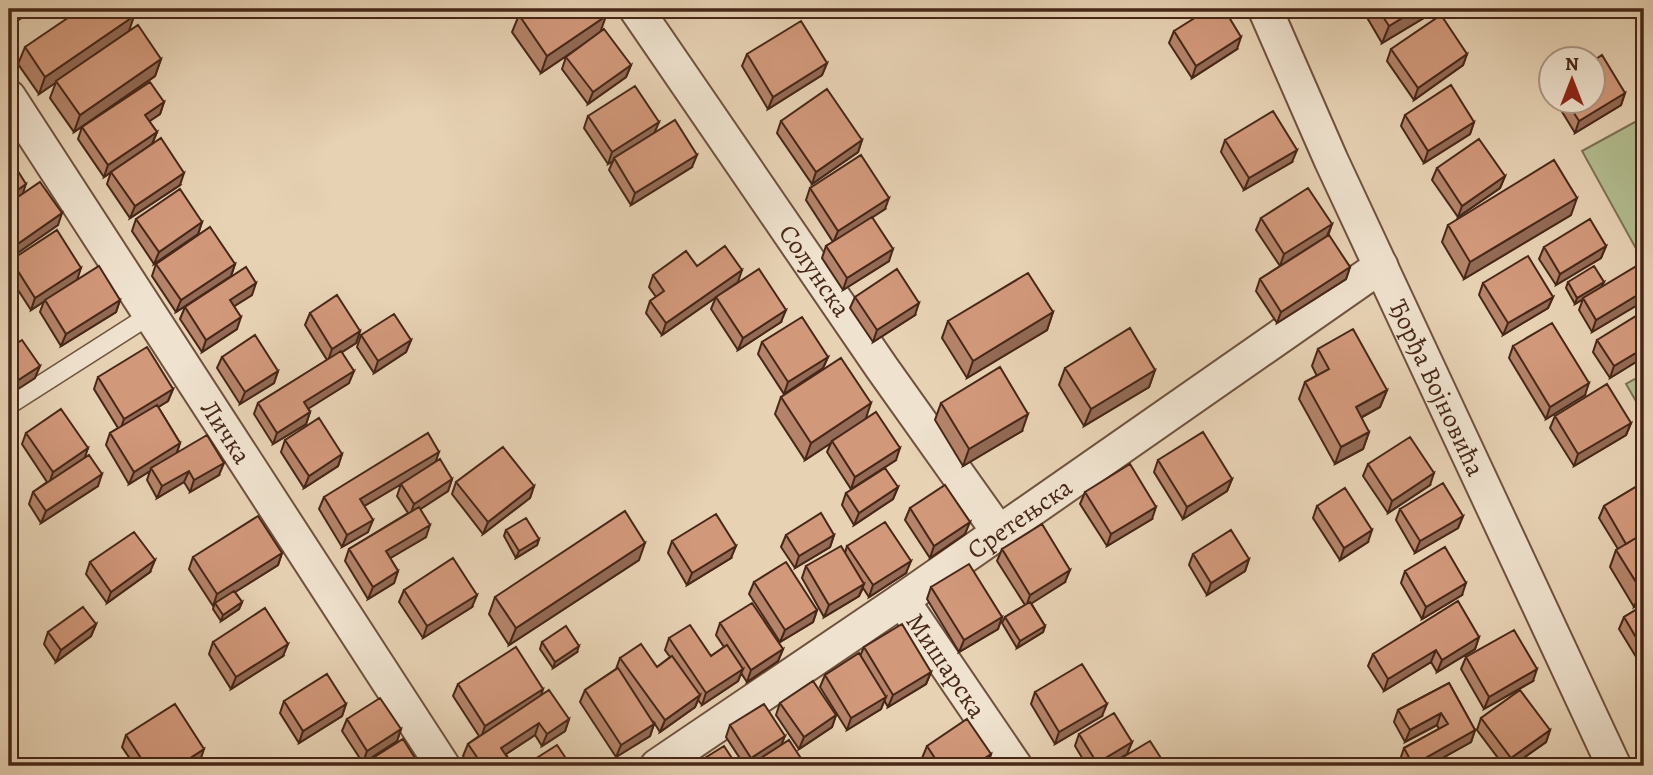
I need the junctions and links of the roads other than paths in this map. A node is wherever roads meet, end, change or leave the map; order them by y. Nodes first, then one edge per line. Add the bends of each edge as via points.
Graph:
1 (636, 9) edge
2 (1265, 9) edge
3 (9, 97) edge
4 (1381, 266) junction
5 (150, 315) junction
6 (9, 405) edge
7 (998, 531) junction
8 (902, 600) junction
9 (443, 766) edge
10 (657, 766) edge
11 (1015, 766) edge
12 (1614, 766) edge

1 - 7 street, Солунска
2 - 4 street, Ђорђа Војновића
3 - 5 street, Личка
4 - 7 street, Сретењска
4 - 12 street, Ђорђа Војновића
5 - 6 lane
5 - 9 street, Личка
7 - 8 street, Сретењска
8 - 10 street, Сретењска
8 - 11 street, Мишарска

